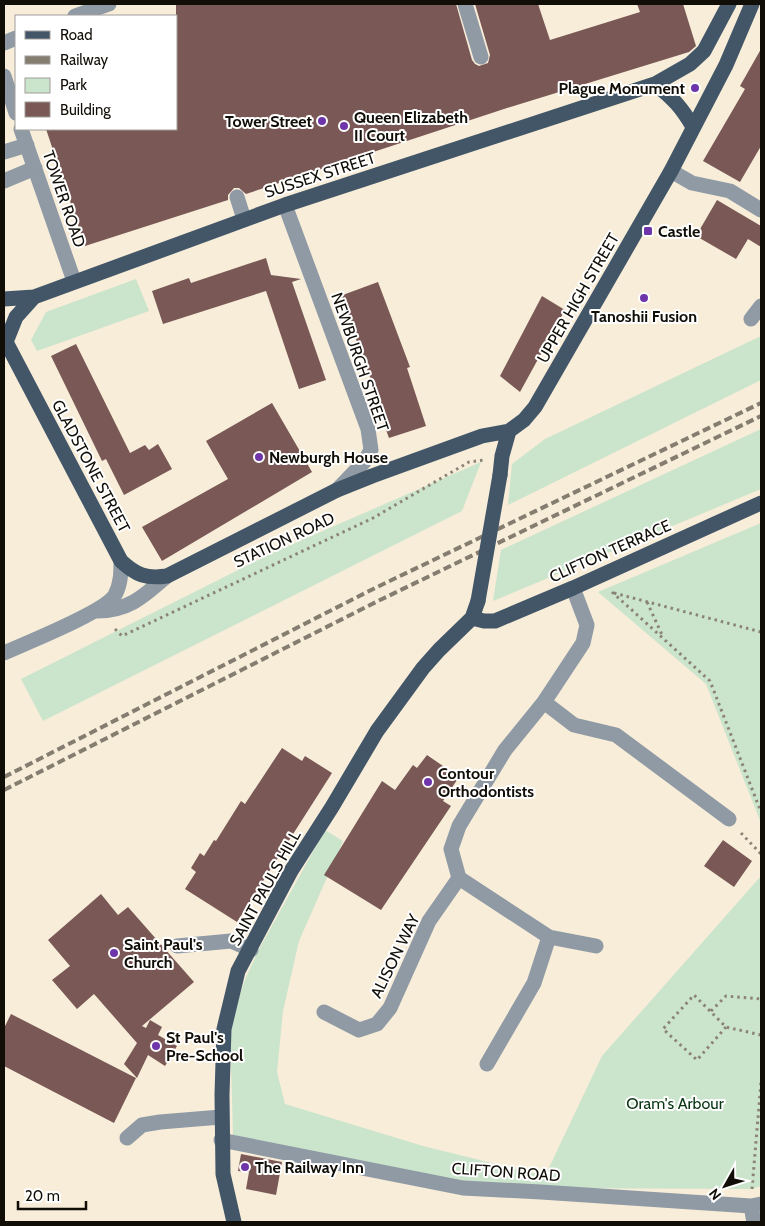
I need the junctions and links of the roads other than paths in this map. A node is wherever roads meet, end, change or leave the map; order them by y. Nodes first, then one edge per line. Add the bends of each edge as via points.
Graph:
1 (109, 4) edge
2 (466, 4) edge
3 (729, 4) edge
4 (752, 4) edge
5 (78, 15) edge
6 (482, 57) dead end
7 (4, 76) edge
8 (655, 84) junction
9 (15, 111) edge
10 (693, 127) junction
11 (21, 130) edge
12 (27, 145) junction
13 (4, 152) edge
14 (35, 168) junction
15 (671, 171) junction
16 (4, 181) edge
17 (237, 197) dead end
18 (285, 205) junction
19 (761, 210) edge
20 (244, 219) junction
21 (74, 281) junction
22 (34, 297) junction
23 (4, 299) edge
24 (761, 306) edge
25 (752, 319) dead end
26 (5, 341) edge
27 (509, 431) junction
28 (337, 490) junction
29 (761, 503) edge
30 (121, 561) junction
31 (167, 576) junction
32 (573, 588) junction
33 (97, 611) junction
34 (472, 618) junction
35 (4, 653) edge
36 (544, 702) junction
37 (729, 819) road end
38 (459, 878) junction
39 (549, 937) junction
40 (177, 946) dead end
41 (596, 946) dead end
42 (251, 950) junction
43 (324, 1012) dead end
44 (487, 1064) dead end
45 (221, 1117) junction
46 (127, 1138) dead end
47 (221, 1140) junction
48 (756, 1205) edge
49 (234, 1222) edge
50 (754, 1222) edge

1 - 5 street
2 - 6 street
3 - 8 main road, SUSSEX STREET via 704,51 690,64
4 - 10 main road, UPPER HIGH STREET via 726,65
7 - 9 street
8 - 10 main road via 683,109
8 - 18 main road, SUSSEX STREET
10 - 15 main road, UPPER HIGH STREET
11 - 12 street, TOWER ROAD
12 - 13 street
12 - 14 street, TOWER ROAD
14 - 16 street
14 - 21 street, TOWER ROAD
15 - 19 street via 692,183 730,191
15 - 27 main road, UPPER HIGH STREET via 535,407
17 - 20 street
18 - 20 main road, SUSSEX STREET
18 - 28 street, NEWBURGH STREET via 368,429 371,450
20 - 21 main road, SUSSEX STREET
21 - 22 main road, SUSSEX STREET
22 - 23 main road, SUSSEX STREET
22 - 26 main road, GLADSTONE STREET via 16,317
24 - 25 street
26 - 30 main road, GLADSTONE STREET
27 - 28 main road via 474,439
27 - 34 main road, bridge via 478,601
28 - 31 main road, STATION ROAD
29 - 32 main road, CLIFTON TERRACE
30 - 31 main road, GLADSTONE STREET via 131,571 144,576
30 - 33 street, STATION ROAD via 119,586 114,597
31 - 33 street, STATION ROAD via 134,602 112,611
32 - 34 main road, CLIFTON TERRACE via 495,621
32 - 36 street via 587,625 583,643
33 - 35 street, STATION ROAD
34 - 42 main road, SAINT PAULS HILL via 422,668 377,730 291,871
36 - 37 street via 574,725 616,735
36 - 38 street via 505,750 459,826 451,849
38 - 39 street
38 - 43 street, ALISON WAY via 429,921 390,1008 377,1024 359,1030
39 - 41 street
39 - 44 street via 534,983
40 - 42 street via 231,941
42 - 45 main road, SAINT PAULS HILL via 238,972 224,1029
45 - 46 street via 142,1125
45 - 47 main road, SAINT PAULS HILL
47 - 48 street, CLIFTON ROAD via 462,1188
47 - 49 main road, SAINT PAULS HILL via 223,1174
48 - 50 street

